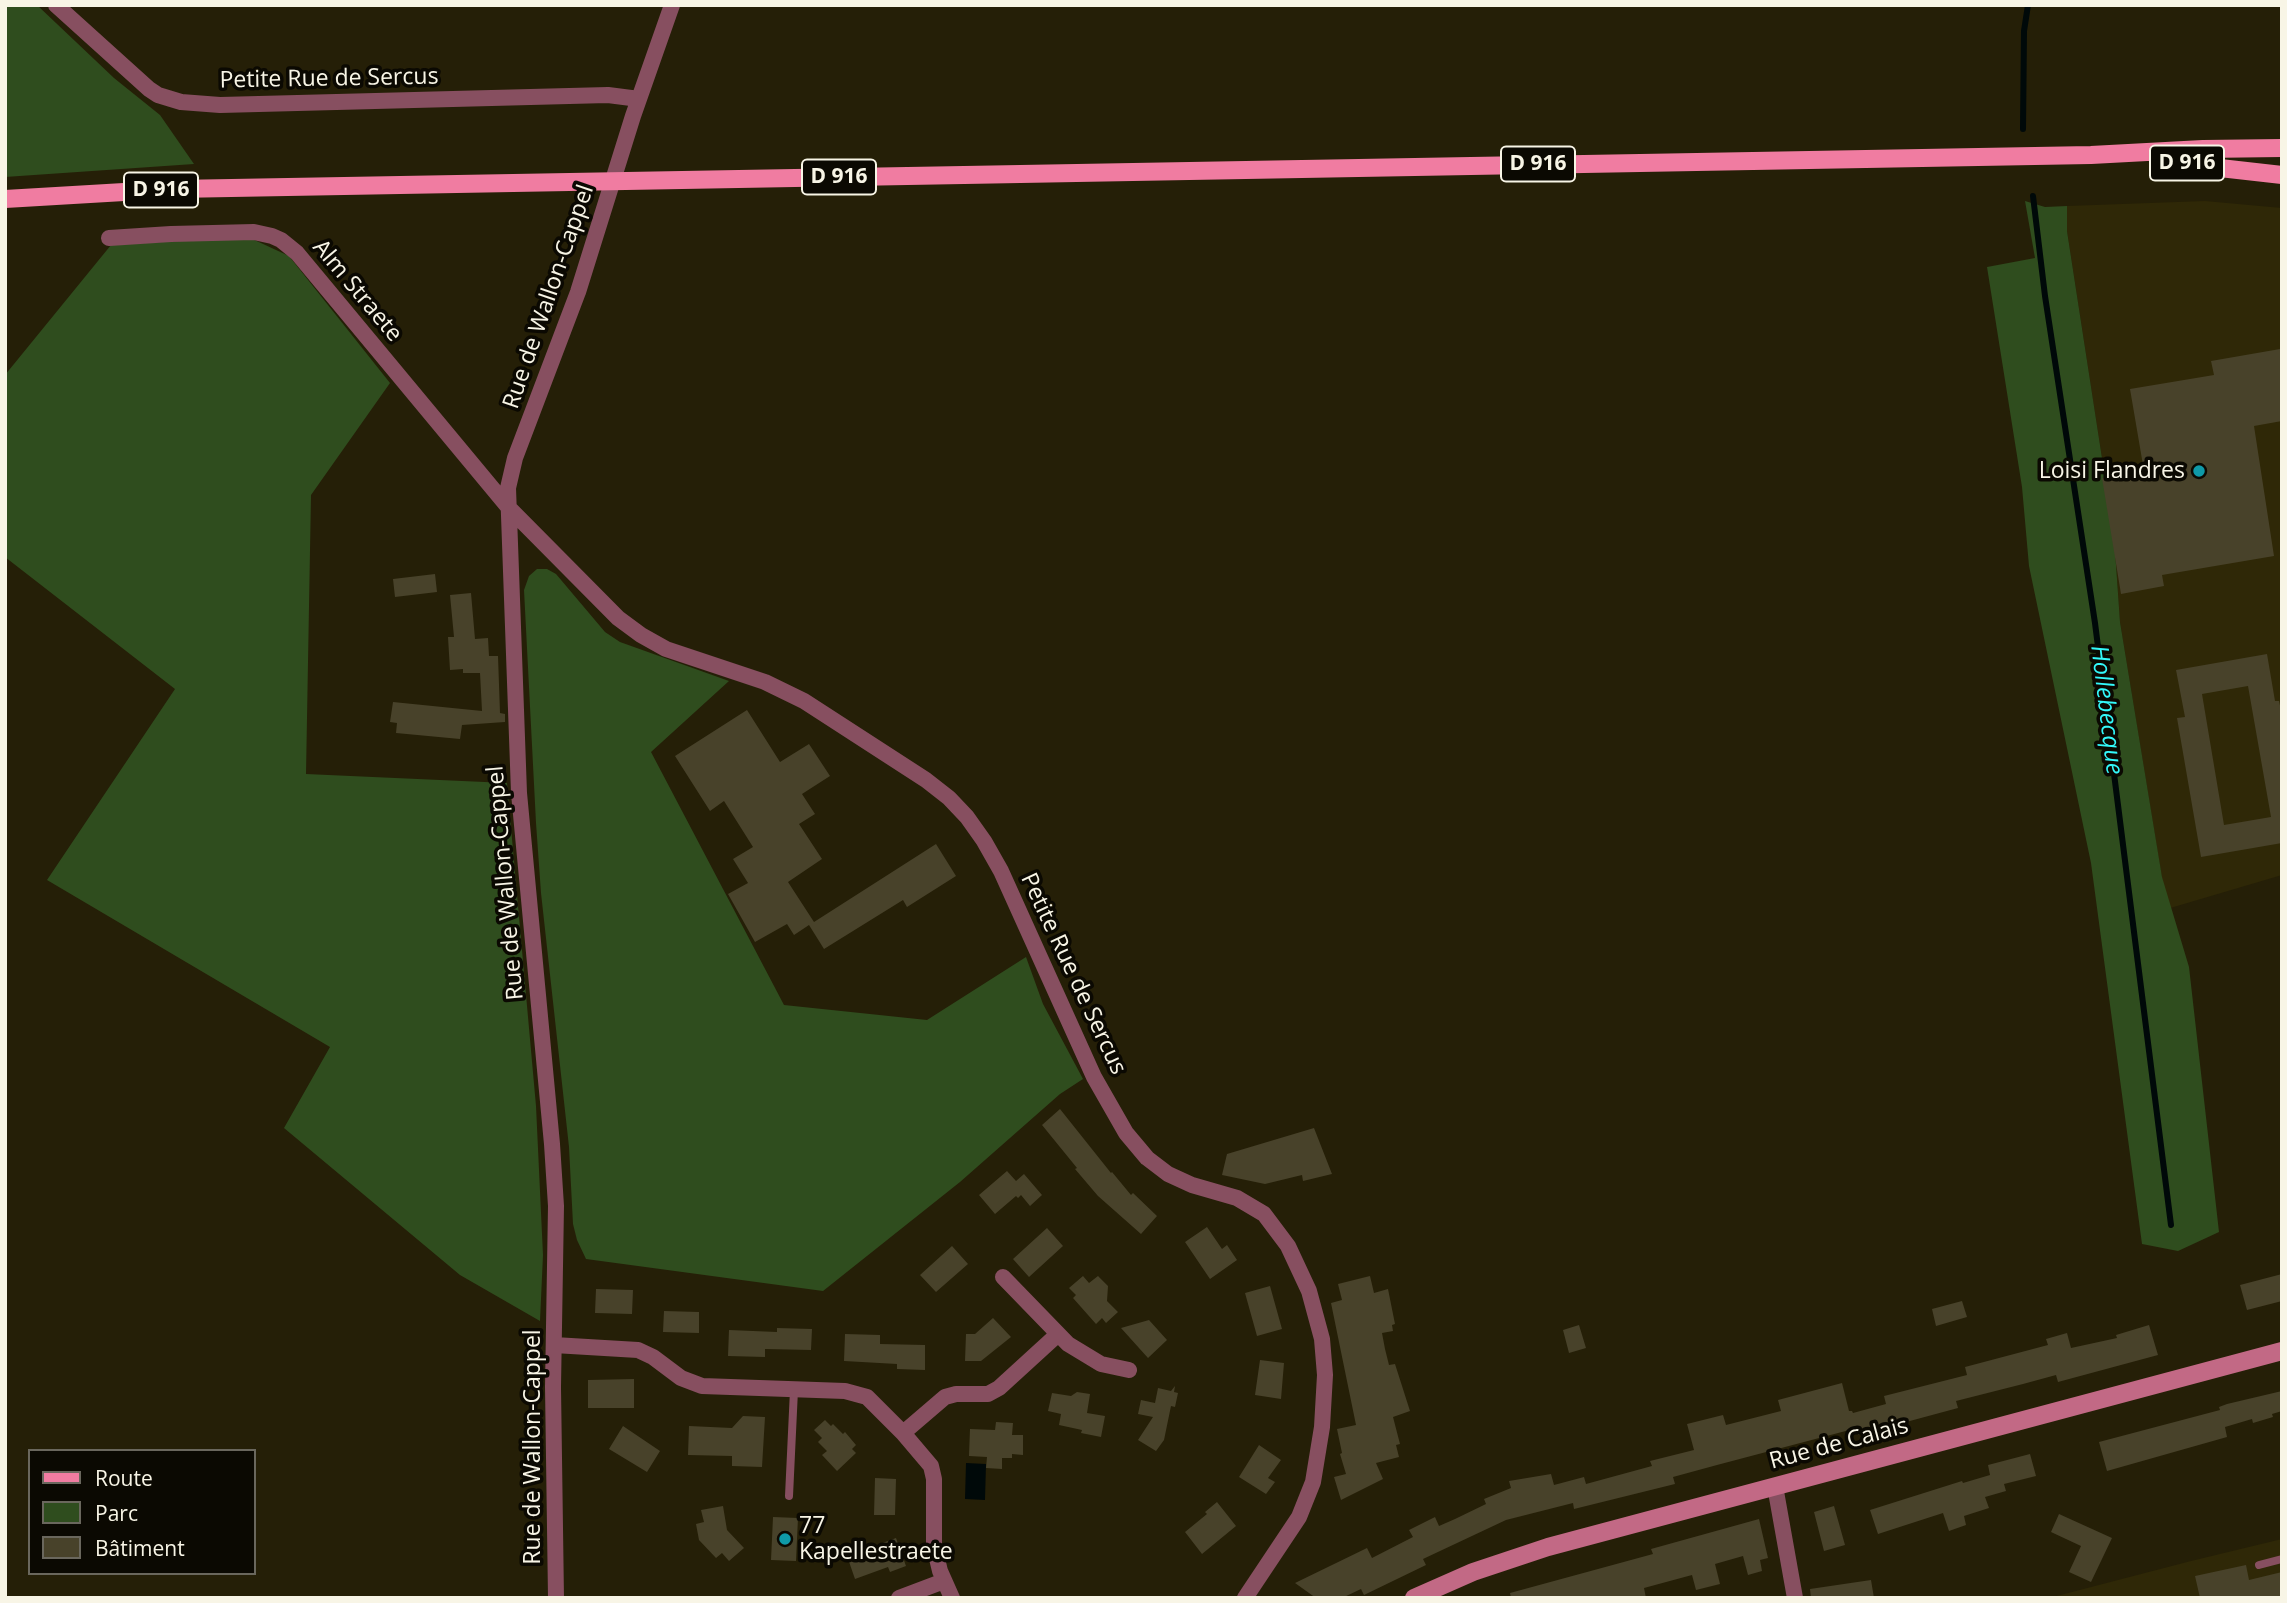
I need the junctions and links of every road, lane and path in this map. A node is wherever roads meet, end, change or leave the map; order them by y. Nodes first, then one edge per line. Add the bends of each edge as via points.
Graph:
1 (56, 5) edge
2 (671, 5) edge
3 (639, 99) junction
4 (2282, 148) edge
5 (2091, 155) junction
6 (2282, 176) edge
7 (613, 181) junction
8 (5, 199) edge
9 (108, 238) dead end
10 (508, 507) junction
11 (1003, 1277) dead end
12 (1057, 1335) junction
13 (554, 1345) junction
14 (2282, 1351) edge
15 (1129, 1370) dead end
16 (794, 1390) junction
17 (903, 1433) junction
18 (1775, 1486) junction
19 (789, 1496) dead end
20 (2282, 1559) edge
21 (2259, 1565) dead end
22 (944, 1581) junction
23 (556, 1598) edge
24 (899, 1598) edge
25 (952, 1598) edge
26 (1245, 1598) edge
27 (1413, 1598) edge
28 (1795, 1598) edge

1 - 3 street, Petite Rue de Sercus via 149,89 181,102 220,105 608,95
2 - 3 street, Rue de Wallon-Cappel
3 - 7 street, Rue de Wallon-Cappel
4 - 5 main road, D 916
5 - 6 main road, D 916
5 - 7 main road, D 916
7 - 8 main road, D 916 via 175,189
7 - 10 street, Rue de Wallon-Cappel via 563,337 512,468
9 - 10 street, Alm Straete via 254,232 281,240 297,253
10 - 13 street, Rue de Wallon-Cappel via 519,793 554,1162
10 - 26 street, Petite Rue de Sercus via 596,598 641,635 681,655 791,694 949,798 993,855 1094,1077 1126,1133 1168,1174 1248,1202 1280,1233 1303,1275 1319,1324 1324,1357 1323,1418 1305,1506
11 - 12 street
12 - 15 street via 1090,1359
12 - 17 street via 999,1388 988,1394 945,1397
13 - 16 street via 638,1350 702,1386
13 - 23 street, Rue de Wallon-Cappel
14 - 18 street, Rue de Calais
16 - 17 street via 860,1394 873,1401
16 - 19 lane
17 - 22 street via 933,1473 934,1546
18 - 27 street, Rue de Calais via 1518,1556
18 - 28 street
20 - 21 lane
22 - 24 street
22 - 25 street

